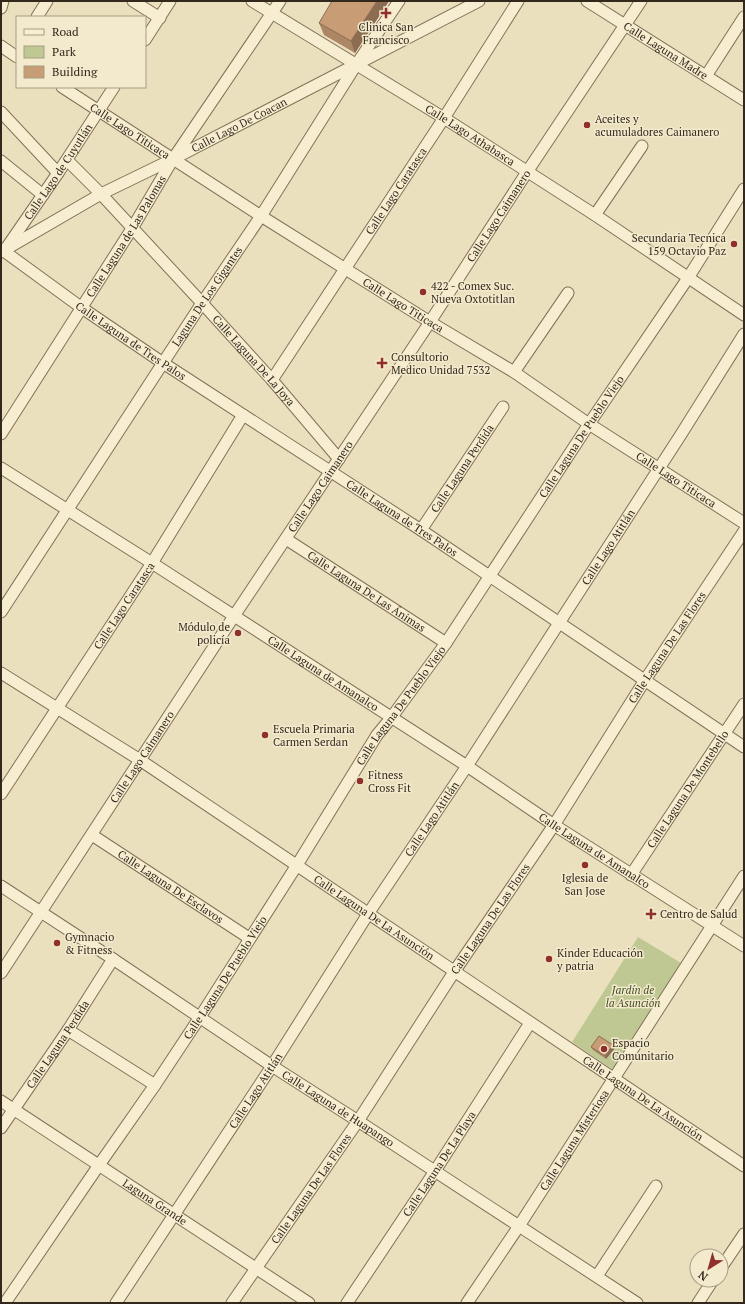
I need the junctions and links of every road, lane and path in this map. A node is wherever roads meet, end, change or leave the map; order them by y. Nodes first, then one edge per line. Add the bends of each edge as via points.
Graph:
1 (2, 1) edge
2 (47, 1) edge
3 (133, 1) edge
4 (170, 1) edge
5 (252, 1) edge
6 (280, 1) edge
7 (399, 1) edge
8 (478, 1) edge
9 (518, 1) edge
10 (587, 1) edge
11 (640, 1) edge
12 (1, 8) edge
13 (272, 14) junction
14 (37, 16) edge
15 (744, 17) edge
16 (160, 18) junction
17 (625, 24) junction
18 (146, 39) edge
19 (1, 46) edge
20 (15, 52) edge
21 (356, 64) junction
22 (706, 76) junction
23 (63, 88) edge
24 (113, 88) edge
25 (744, 100) edge
26 (1, 112) edge
27 (98, 112) junction
28 (444, 118) junction
29 (642, 146) dead end
30 (67, 160) junction
31 (173, 160) junction
32 (1, 161) edge
33 (527, 172) junction
34 (58, 173) junction
35 (744, 189) edge
36 (101, 194) junction
37 (43, 195) junction
38 (595, 215) junction
39 (261, 216) junction
40 (133, 227) junction
41 (2, 252) edge
42 (345, 268) junction
43 (688, 278) junction
44 (568, 294) dead end
45 (202, 303) junction
46 (82, 308) junction
47 (744, 315) edge
48 (430, 322) junction
49 (744, 334) edge
50 (163, 363) junction
51 (514, 372) junction
52 (272, 380) junction
53 (503, 407) dead end
54 (243, 415) junction
55 (589, 424) junction
56 (1, 434) edge
57 (339, 459) junction
58 (1, 468) edge
59 (659, 468) junction
60 (331, 471) junction
61 (67, 511) junction
62 (744, 523) edge
63 (421, 530) junction
64 (744, 531) edge
65 (286, 539) junction
66 (152, 563) junction
67 (490, 577) junction
68 (1, 612) edge
69 (234, 616) junction
70 (559, 623) junction
71 (446, 643) junction
72 (1, 673) edge
73 (645, 680) junction
74 (744, 704) edge
75 (57, 707) junction
76 (391, 718) junction
77 (724, 734) junction
78 (744, 747) edge
79 (140, 760) junction
80 (466, 766) junction
81 (1, 794) edge
82 (554, 825) junction
83 (92, 835) junction
84 (297, 865) junction
85 (631, 874) junction
86 (744, 876) edge
87 (1, 886) edge
88 (42, 912) junction
89 (368, 914) junction
90 (712, 926) junction
91 (249, 938) junction
92 (744, 946) edge
93 (113, 959) junction
94 (454, 972) junction
95 (1, 973) edge
96 (200, 1017) junction
97 (530, 1023) junction
98 (68, 1030) junction
99 (272, 1066) junction
100 (613, 1079) junction
101 (155, 1085) junction
102 (1, 1100) edge
103 (14, 1109) junction
104 (358, 1121) junction
105 (1, 1128) edge
106 (99, 1165) junction
107 (744, 1166) edge
108 (435, 1171) junction
109 (656, 1186) dead end
110 (175, 1215) junction
111 (519, 1226) junction
112 (744, 1234) edge
113 (729, 1256) edge
114 (255, 1268) junction
115 (597, 1276) junction
116 (708, 1288) edge
117 (473, 1301) edge
118 (5, 1303) edge
119 (116, 1303) edge
120 (232, 1303) edge
121 (309, 1303) edge
122 (347, 1303) edge
123 (637, 1303) edge
124 (698, 1303) edge

1 - 12 street
2 - 14 street
3 - 16 street
4 - 16 street
5 - 13 street, Calle Lago Athabasca
6 - 13 street, Calle Laguna de Las Palomas
7 - 21 street, Laguna De Los Gigantes
8 - 21 street, Calle Lago De Coacan
9 - 28 street, Calle Lago Caratasca
10 - 17 street, Calle Laguna Madre
11 - 17 street, Calle Lago Caimanero
13 - 21 street, Calle Lago Athabasca
13 - 31 street, Calle Laguna de Las Palomas
15 - 22 street
16 - 18 street
17 - 22 street, Calle Laguna Madre
17 - 33 street, Calle Lago Caimanero
19 - 20 street
21 - 28 street, Calle Lago Athabasca
21 - 31 street, Calle Lago De Coacan
21 - 39 street, Laguna De Los Gigantes
22 - 25 street, Calle Laguna Madre
23 - 27 street, Calle Lago Titicaca
24 - 27 street, Calle Lago de Cuyutlán
26 - 34 street
27 - 30 street, Calle Lago de Cuyutlán
27 - 31 street, Calle Lago Titicaca
28 - 33 street, Calle Lago Athabasca
28 - 42 street, Calle Lago Caratasca
29 - 38 street
30 - 34 street, Calle Lago de Cuyutlán
30 - 36 street, Calle Laguna De La Joya
31 - 36 street, Calle Lago De Coacan
31 - 39 street, Calle Lago Titicaca
31 - 40 street, Calle Laguna de Las Palomas
32 - 37 street
33 - 38 street, Calle Lago Athabasca
33 - 48 street, Calle Lago Caimanero
34 - 37 street, Calle Lago de Cuyutlán
35 - 43 street, Calle Laguna De Pueblo Viejo
36 - 40 street, Calle Laguna De La Joya
36 - 41 street, Calle Lago De Coacan
37 - 41 street, Calle Lago de Cuyutlán
38 - 43 street, Calle Lago Athabasca
39 - 42 street, Calle Lago Titicaca
39 - 45 street, Laguna De Los Gigantes
40 - 45 street, Calle Laguna De La Joya
40 - 46 street, Calle Laguna de Las Palomas
41 - 46 street, Calle Laguna de Tres Palos
42 - 48 street, Calle Lago Titicaca
42 - 52 street, Calle Lago Caratasca
43 - 47 street, Calle Lago Athabasca
43 - 55 street, Calle Laguna De Pueblo Viejo
44 - 51 street
45 - 50 street, Laguna De Los Gigantes
45 - 52 street, Calle Laguna De La Joya
46 - 50 street, Calle Laguna de Tres Palos
46 - 56 street, Calle Laguna de Las Palomas
48 - 51 street, Calle Lago Titicaca
48 - 57 street, Calle Lago Caimanero
49 - 59 street, Calle Lago Atitlán
50 - 54 street, Calle Laguna de Tres Palos
50 - 61 street, Laguna De Los Gigantes
51 - 55 street, Calle Lago Titicaca
52 - 57 street, Calle Laguna De La Joya
53 - 63 street, Calle Laguna Perdida
54 - 60 street, Calle Laguna de Tres Palos
54 - 66 street, Calle Lago Caratasca
55 - 59 street, Calle Lago Titicaca
55 - 67 street, Calle Laguna De Pueblo Viejo
57 - 60 street, Calle Lago Caimanero
58 - 61 street, Calle Laguna de Amanalco
59 - 62 street, Calle Lago Titicaca
59 - 70 street, Calle Lago Atitlán
60 - 63 street, Calle Laguna de Tres Palos
60 - 65 street, Calle Lago Caimanero
61 - 66 street, Calle Laguna de Amanalco
61 - 68 street, Laguna De Los Gigantes
63 - 67 street, Calle Laguna de Tres Palos
64 - 73 street, Calle Laguna De Las Flores
65 - 69 street, Calle Lago Caimanero
65 - 71 street, Calle Laguna De Las Ánimas
66 - 69 street, Calle Laguna de Amanalco
66 - 75 street, Calle Lago Caratasca
67 - 70 street, Calle Laguna de Tres Palos
67 - 71 street, Calle Laguna De Pueblo Viejo
69 - 76 street, Calle Laguna de Amanalco
69 - 79 street, Calle Lago Caimanero
70 - 73 street, Calle Laguna de Tres Palos
70 - 80 street, Calle Lago Atitlán
71 - 76 street, Calle Laguna De Pueblo Viejo
72 - 75 street, Calle Laguna De La Asunción
73 - 77 street, Calle Laguna de Tres Palos
73 - 82 street, Calle Laguna De Las Flores
74 - 77 street, Calle Laguna De Montebello
75 - 79 street, Calle Laguna De La Asunción
75 - 81 street, Calle Lago Caratasca
76 - 80 street, Calle Laguna de Amanalco
76 - 84 street, Calle Laguna De Pueblo Viejo via 377,735
77 - 78 street, Calle Laguna de Tres Palos
77 - 85 street, Calle Laguna De Montebello
79 - 83 street, Calle Lago Caimanero
79 - 84 street, Calle Laguna De La Asunción
80 - 82 street, Calle Laguna de Amanalco
80 - 89 street, Calle Lago Atitlán
82 - 85 street, Calle Laguna de Amanalco
82 - 94 street, Calle Laguna De Las Flores
83 - 88 street, Calle Lago Caimanero
83 - 91 street, Calle Laguna De Esclavos
84 - 89 street, Calle Laguna De La Asunción
84 - 91 street, Calle Laguna De Pueblo Viejo
85 - 90 street, Calle Laguna de Amanalco
86 - 90 street, Calle Laguna Misteriosa
87 - 88 street, Calle Laguna de Huapango
88 - 93 street, Calle Laguna de Huapango
88 - 95 street, Calle Lago Caimanero
89 - 94 street, Calle Laguna De La Asunción
89 - 99 street, Calle Lago Atitlán
90 - 92 street, Calle Laguna de Amanalco
90 - 100 street, Calle Laguna Misteriosa
91 - 96 street, Calle Laguna De Pueblo Viejo
93 - 96 street, Calle Laguna de Huapango
93 - 98 street, Calle Laguna Perdida
94 - 97 street, Calle Laguna De La Asunción
94 - 104 street, Calle Laguna De Las Flores
96 - 99 street, Calle Laguna de Huapango
96 - 101 street, Calle Laguna De Pueblo Viejo
97 - 100 street, Calle Laguna De La Asunción
97 - 108 street, Calle Laguna De La Playa
98 - 101 street
98 - 103 street, Calle Laguna Perdida
99 - 104 street, Calle Laguna de Huapango
99 - 110 street, Calle Lago Atitlán
100 - 107 street, Calle Laguna De La Asunción
100 - 111 street, Calle Laguna Misteriosa
101 - 106 street, Calle Laguna De Pueblo Viejo
102 - 103 street, Laguna Grande
103 - 105 street, Calle Laguna Perdida
103 - 106 street, Laguna Grande
104 - 108 street, Calle Laguna de Huapango
104 - 114 street, Calle Laguna De Las Flores
106 - 110 street, Laguna Grande
106 - 118 street, Calle Laguna De Pueblo Viejo
108 - 111 street, Calle Laguna de Huapango
108 - 122 street, Calle Laguna De La Playa
109 - 115 street
110 - 114 street, Laguna Grande
110 - 119 street, Calle Lago Atitlán
111 - 115 street, Calle Laguna de Huapango
111 - 117 street, Calle Laguna Misteriosa
112 - 113 street
114 - 120 street, Calle Laguna De Las Flores
114 - 121 street, Laguna Grande
115 - 123 street, Calle Laguna de Huapango
116 - 124 street

